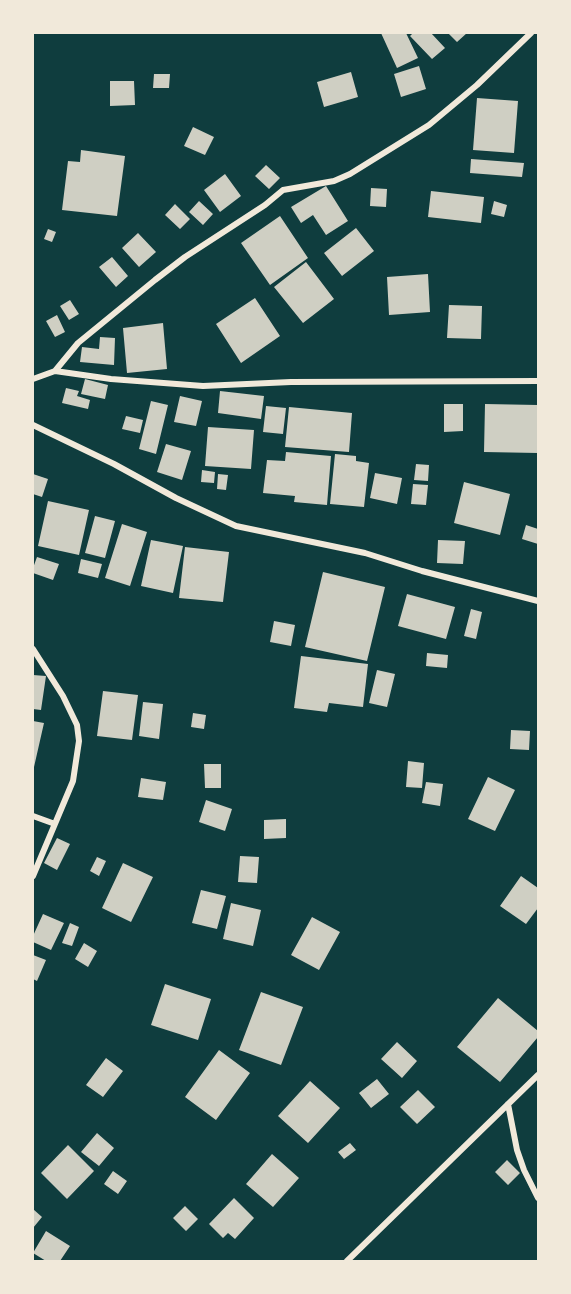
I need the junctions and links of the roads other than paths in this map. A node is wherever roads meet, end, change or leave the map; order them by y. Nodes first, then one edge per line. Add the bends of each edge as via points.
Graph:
1 (531, 33) edge
2 (55, 371) junction
3 (33, 379) edge
4 (538, 381) edge
5 (33, 425) edge
6 (538, 600) edge
7 (33, 649) edge
8 (33, 816) edge
9 (55, 824) junction
10 (33, 876) edge
11 (538, 1075) edge
12 (508, 1104) junction
13 (538, 1198) edge
14 (347, 1261) edge

1 - 2 street via 477,86 419,131 334,181 283,190 185,257 78,343
2 - 3 street
2 - 4 street via 203,386
5 - 6 street via 236,526 365,553
7 - 9 street via 77,725 79,741 73,781
8 - 9 street
9 - 10 street
11 - 12 street
12 - 13 street via 517,1150
12 - 14 street

